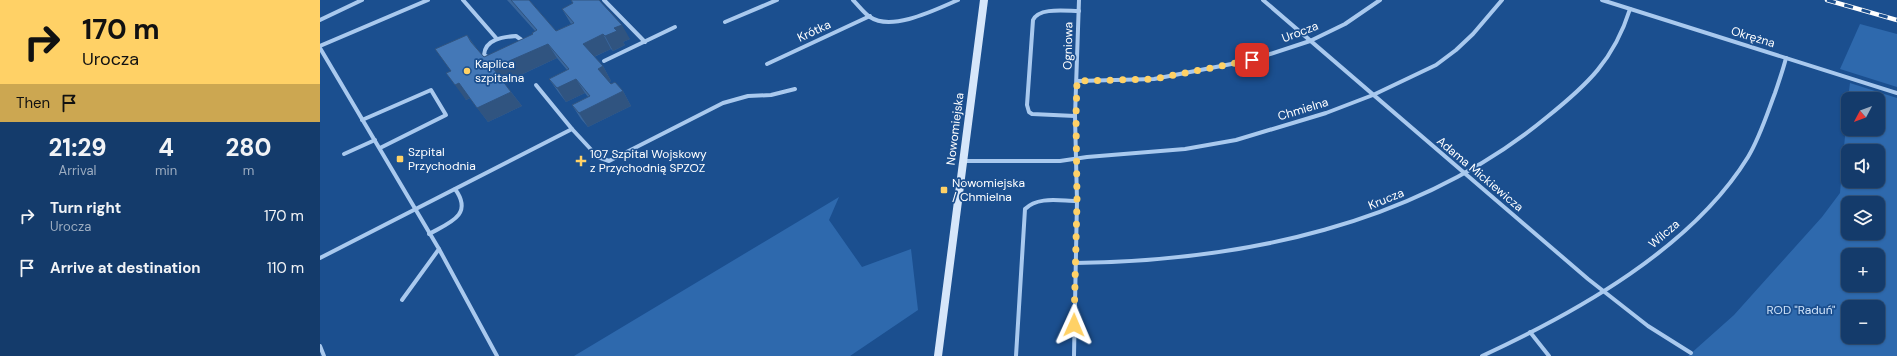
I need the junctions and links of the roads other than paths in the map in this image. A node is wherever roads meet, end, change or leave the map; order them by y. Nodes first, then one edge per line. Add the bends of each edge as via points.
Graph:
1 (362, 0) edge
2 (428, 0) edge
3 (463, 0) edge
4 (604, 0) edge
5 (777, 0) edge
6 (853, 0) edge
7 (958, 0) edge
8 (984, 0) edge
9 (1079, 0) edge
10 (1263, 0) edge
11 (1380, 0) edge
12 (1502, 0) edge
13 (1602, 0) edge
14 (1630, 9) junction
15 (1079, 11) junction
16 (870, 16) junction
17 (320, 20) edge
18 (725, 22) dead end
19 (676, 27) dead end
20 (497, 39) junction
21 (1310, 41) junction
22 (645, 42) junction
23 (320, 47) edge
24 (1786, 58) junction
25 (604, 61) dead end
26 (767, 64) dead end
27 (1077, 81) junction
28 (536, 84) dead end
29 (795, 89) dead end
30 (1897, 93) edge
31 (1373, 95) junction
32 (1076, 116) junction
33 (362, 120) junction
34 (572, 129) junction
35 (375, 140) junction
36 (380, 148) junction
37 (344, 154) dead end
38 (1076, 159) junction
39 (964, 161) junction
40 (1464, 175) junction
41 (455, 189) junction
42 (1077, 201) junction
43 (415, 210) junction
44 (429, 234) junction
45 (439, 250) junction
46 (320, 258) edge
47 (1075, 263) junction
48 (1603, 291) junction
49 (402, 300) dead end
50 (1530, 332) junction
51 (320, 346) edge
52 (1691, 353) dead end
53 (324, 356) edge
54 (497, 356) edge
55 (938, 356) edge
56 (1016, 356) edge
57 (1074, 356) edge
58 (1482, 356) edge
59 (1549, 356) edge

1 - 17 street
2 - 23 street
3 - 20 street
4 - 22 street
5 - 18 street
6 - 16 street
7 - 16 street via 893,23 872,19
8 - 39 street, Nowomiejska
9 - 15 street, Ogniowa
10 - 21 street, Adama Mickiewicza
11 - 21 street, Urocza via 1345,24
12 - 31 street, Chmielna via 1473,34 1436,65
13 - 14 street, Okrężna
14 - 24 street, Okrężna
14 - 40 street, Krucza via 1606,60 1591,79 1508,149
15 - 27 street, Ogniowa
15 - 32 street via 1044,12 1035,16 1027,105 1032,114
16 - 26 street, Krótka
19 - 22 street
20 - 20 street via 486,48 484,55 492,60 505,58 517,52 523,44 516,36
21 - 27 street, Urocza via 1252,60 1191,73 1154,79
21 - 31 street, Adama Mickiewicza
22 - 25 street
23 - 33 street
24 - 30 street, Okrężna
24 - 48 street, Wilcza via 1758,136 1744,164 1727,187 1672,242
27 - 32 street, Ogniowa
28 - 34 street
29 - 34 street via 771,95 748,96 723,103 609,161 598,157
31 - 38 street, Chmielna via 1326,113 1236,140 1185,149
31 - 40 street, Adama Mickiewicza
32 - 38 street, Ogniowa
33 - 35 street
33 - 36 street via 431,90 446,115
34 - 41 street
35 - 36 street
35 - 37 street
36 - 43 street
38 - 39 street, Chmielna
38 - 42 street, Ogniowa
39 - 55 street, Nowomiejska
40 - 47 street, Krucza via 1367,218 1268,244 1146,260
40 - 48 street, Adama Mickiewicza
41 - 43 street
41 - 44 street via 462,200 459,215
42 - 47 street, Ogniowa
42 - 56 street via 1035,202 1028,204 1025,209
43 - 44 street
43 - 46 street
44 - 45 street
45 - 49 street
45 - 54 street
47 - 57 street, Ogniowa
48 - 50 street, Wilcza
48 - 52 street, Adama Mickiewicza via 1663,337
50 - 58 street, Wilcza
50 - 59 street
51 - 53 street

